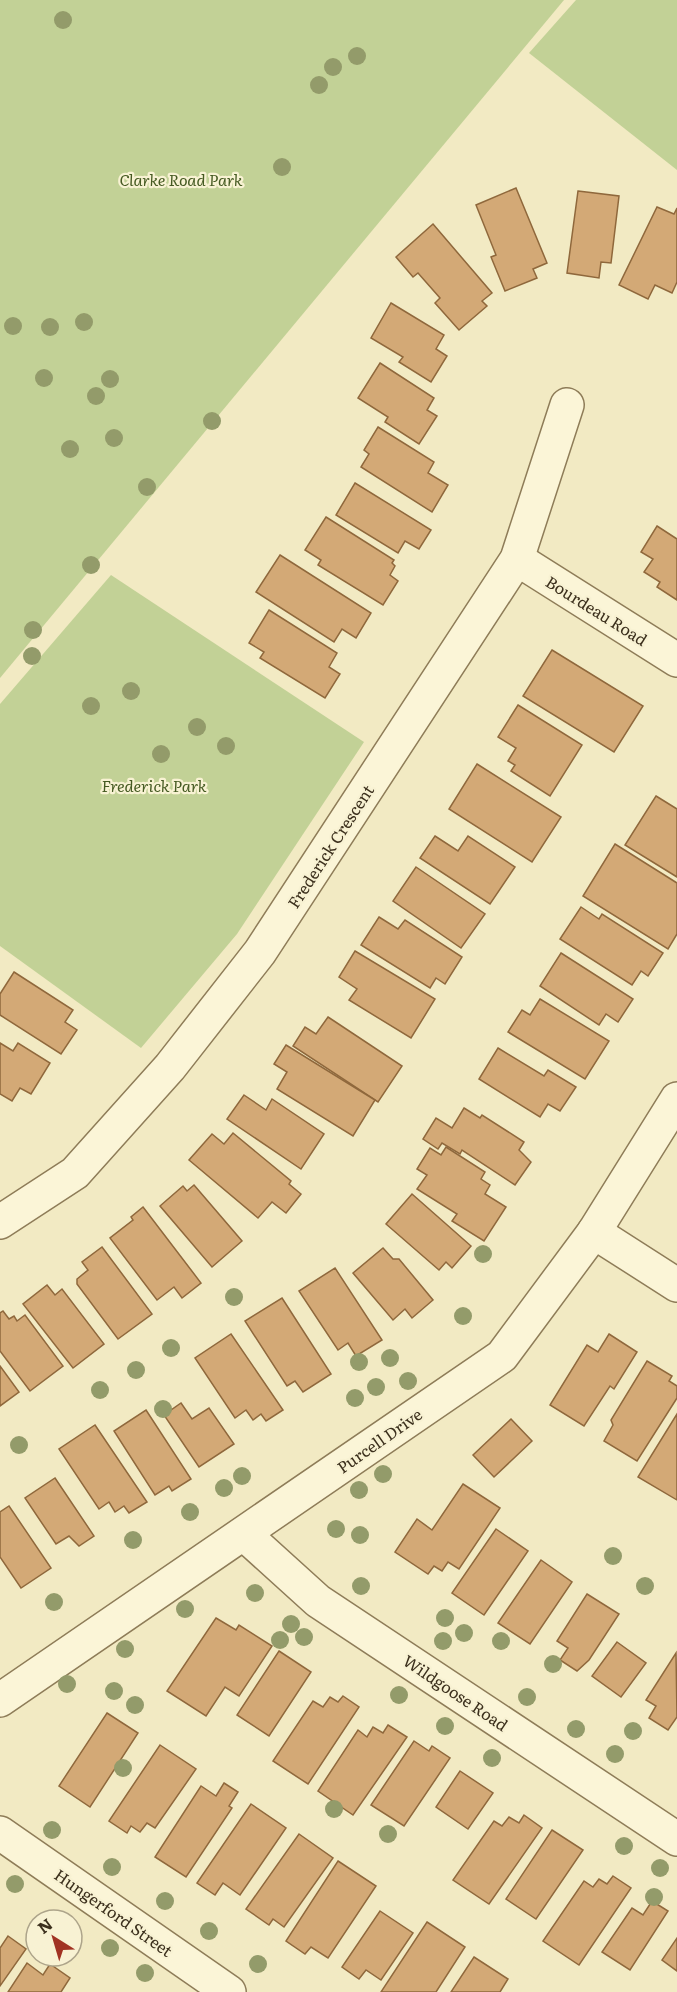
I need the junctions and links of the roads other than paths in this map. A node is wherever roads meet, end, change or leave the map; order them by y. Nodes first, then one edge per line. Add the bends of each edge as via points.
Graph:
1 (567, 405) dead end
2 (518, 559) junction
3 (677, 660) edge
4 (677, 1099) edge
5 (0, 1222) edge
6 (594, 1233) junction
7 (677, 1285) edge
8 (244, 1534) junction
9 (0, 1700) edge
10 (0, 1833) edge
11 (677, 1839) edge
12 (229, 1992) edge

1 - 2 street, Frederick Crescent
2 - 3 street, Bourdeau Road
2 - 5 street, Frederick Crescent via 260,952 170,1067 75,1173
4 - 6 street, Purcell Drive
6 - 7 street
6 - 8 street, Purcell Drive via 502,1356
8 - 9 street, Purcell Drive
8 - 11 street, Wildgoose Road via 318,1601
10 - 12 street, Hungerford Street

